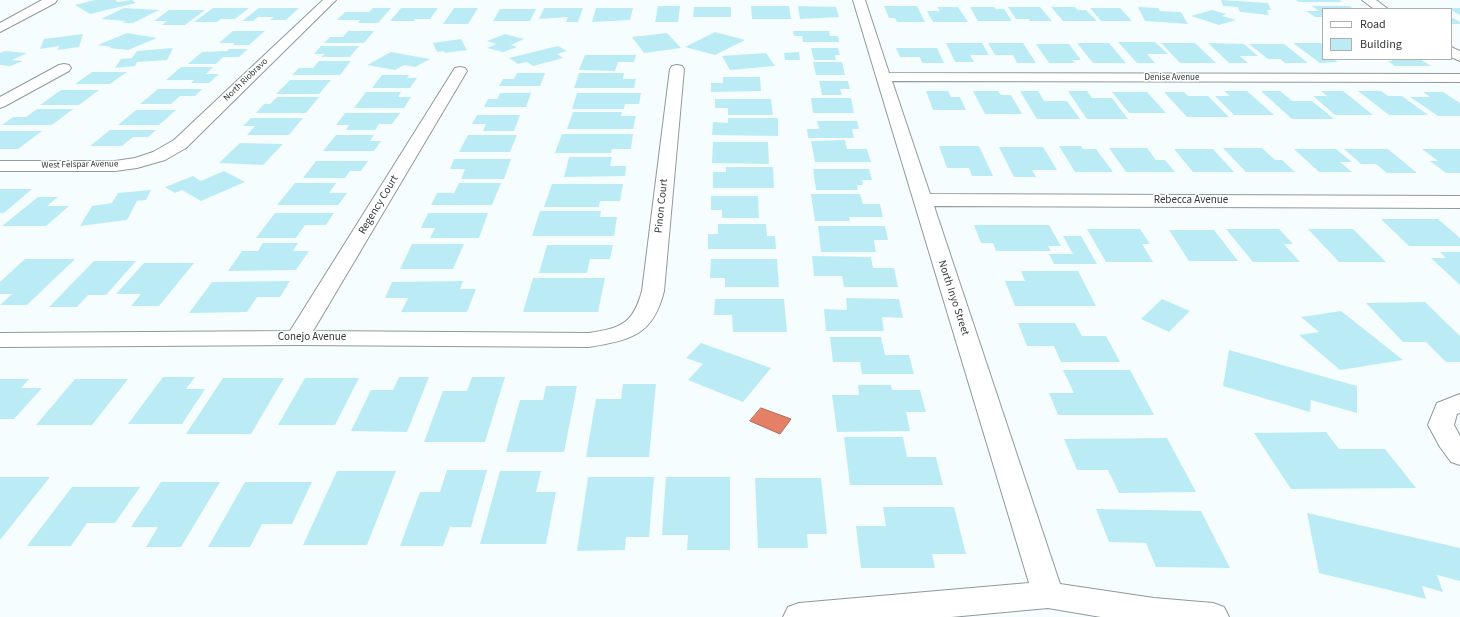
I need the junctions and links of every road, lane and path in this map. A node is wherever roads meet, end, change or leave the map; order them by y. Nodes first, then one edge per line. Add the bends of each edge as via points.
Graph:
1 (51, 0) edge
2 (330, 0) edge
3 (859, 0) edge
4 (1368, 0) edge
5 (1380, 8) edge
6 (0, 28) edge
7 (64, 68) dead end
8 (677, 69) dead end
9 (460, 71) dead end
10 (884, 77) junction
11 (1460, 78) edge
12 (0, 103) edge
13 (159, 156) joint
14 (0, 166) edge
15 (922, 200) junction
16 (1460, 202) edge
17 (624, 332) joint
18 (297, 338) junction
19 (0, 340) edge
20 (1460, 404) edge
21 (1460, 455) edge
22 (1048, 595) junction
23 (799, 617) edge
24 (1212, 617) edge

1 - 6 street
2 - 13 street, North Riobravo via 180,144
3 - 10 street, North Inyo Street
4 - 5 street
7 - 12 street
8 - 17 street, Pinon Court via 653,291 645,315
9 - 18 street, Regency Court
10 - 11 street, Denise Avenue
10 - 15 street, North Inyo Street
13 - 14 street, West Felspar Avenue via 115,166
15 - 16 street, Rebecca Avenue
15 - 22 street, North Inyo Street
17 - 18 street, Conejo Avenue via 590,340
18 - 19 street, Conejo Avenue
20 - 21 street via 1446,409 1442,425
22 - 23 street
22 - 24 street via 1154,612

